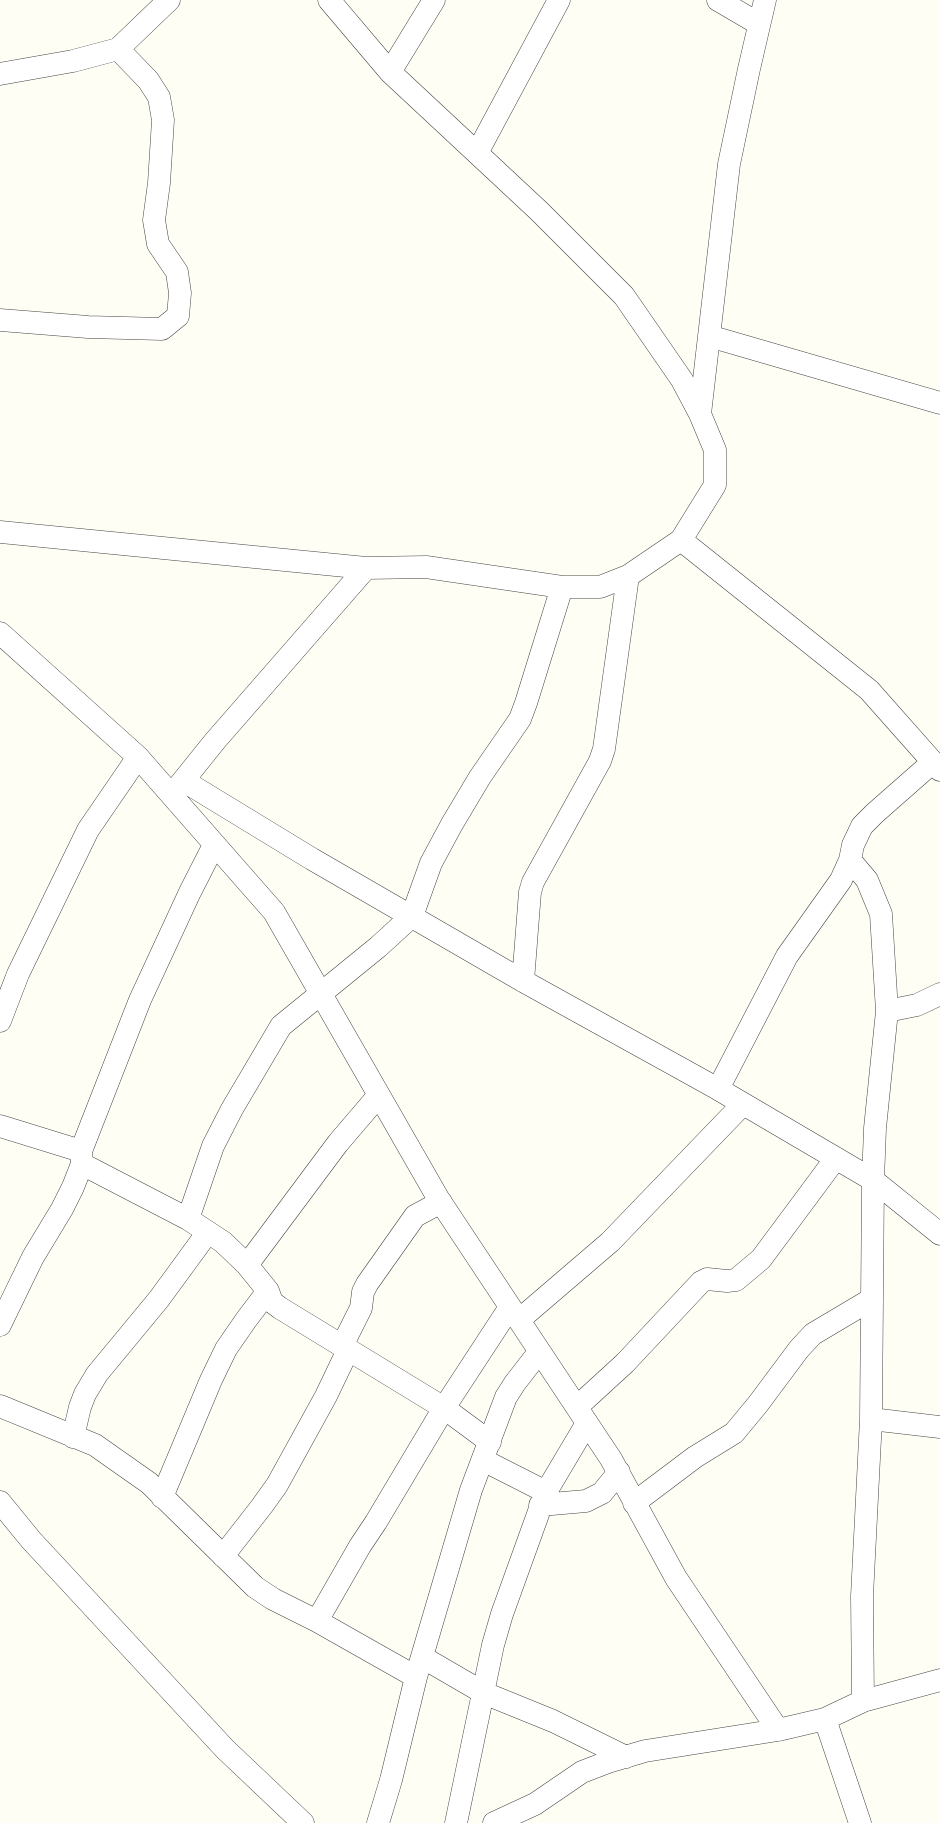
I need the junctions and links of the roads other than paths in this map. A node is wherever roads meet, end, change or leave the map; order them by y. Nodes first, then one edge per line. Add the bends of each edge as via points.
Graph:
1 (168, 0) edge
2 (329, 0) edge
3 (434, 0) edge
4 (559, 0) edge
5 (718, 0) edge
6 (765, 0) edge
7 (759, 24) junction
8 (118, 49) junction
9 (390, 72) junction
10 (0, 74) edge
11 (478, 153) junction
12 (0, 320) edge
13 (709, 336) junction
14 (940, 403) edge
15 (700, 414) junction
16 (0, 532) edge
17 (681, 540) junction
18 (366, 568) junction
19 (628, 576) junction
20 (562, 587) junction
21 (0, 634) edge
22 (138, 757) junction
23 (936, 766) edge
24 (177, 789) junction
25 (214, 845) junction
26 (850, 860) junction
27 (412, 916) junction
28 (523, 982) junction
29 (321, 994) junction
30 (940, 994) edge
31 (887, 1011) junction
32 (0, 1021) edge
33 (718, 1089) junction
34 (379, 1095) junction
35 (744, 1104) junction
36 (0, 1126) edge
37 (82, 1157) junction
38 (836, 1158) junction
39 (873, 1180) junction
40 (441, 1202) junction
41 (188, 1219) junction
42 (208, 1232) junction
43 (940, 1234) edge
44 (247, 1265) junction
45 (268, 1291) junction
46 (872, 1300) junction
47 (514, 1314) junction
48 (0, 1325) edge
49 (345, 1348) junction
50 (540, 1352) junction
51 (0, 1406) edge
52 (444, 1408) junction
53 (582, 1415) junction
54 (871, 1420) junction
55 (940, 1428) edge
56 (73, 1437) junction
57 (487, 1451) junction
58 (619, 1472) junction
59 (162, 1497) junction
60 (543, 1498) junction
61 (0, 1502) edge
62 (634, 1503) junction
63 (223, 1556) junction
64 (317, 1621) junction
65 (419, 1667) junction
66 (940, 1680) edge
67 (484, 1693) junction
68 (863, 1701) junction
69 (825, 1719) junction
70 (778, 1730) junction
71 (626, 1757) junction
72 (303, 1823) edge
73 (378, 1823) edge
74 (456, 1823) edge
75 (494, 1823) edge
76 (860, 1823) edge

1 - 8 street
2 - 9 street
3 - 9 street
4 - 11 street
5 - 7 street
6 - 7 street
7 - 13 street via 729,164
8 - 10 street via 73,61
8 - 12 street via 148,80 159,97 163,120 154,220 158,244 177,272 180,293 178,316 162,329 88,327
9 - 11 street
11 - 15 street via 624,296 682,380
13 - 14 street
13 - 15 street
15 - 17 street via 715,450 715,485
16 - 18 street
17 - 19 street
17 - 23 street via 869,690
18 - 20 street via 426,567
18 - 24 street via 215,741
19 - 20 street via 600,587
19 - 28 street via 604,749 600,761 533,882
20 - 27 street via 520,719 452,824 432,864
21 - 22 street
22 - 24 street
22 - 32 street via 88,830 18,974
23 - 26 street via 874,813 862,826 853,845
24 - 25 street
24 - 27 street
25 - 29 street via 274,912
25 - 37 street via 140,1000
26 - 31 street via 867,880 881,914
26 - 33 street via 841,880 787,956
27 - 28 street
27 - 29 street
28 - 33 street
29 - 34 street
29 - 41 street via 281,1026 264,1052 213,1146
30 - 31 street via 916,1005
31 - 39 street
33 - 35 street
34 - 40 street
34 - 44 street via 338,1143
35 - 38 street
35 - 47 street via 610,1242
36 - 37 street
37 - 41 street
37 - 48 street via 62,1209 33,1257
38 - 39 street
38 - 53 street via 761,1259 736,1280 707,1279 701,1282 625,1363
39 - 43 street
39 - 46 street
40 - 47 street
40 - 49 street via 415,1216 371,1278 363,1292 361,1308
41 - 42 street
42 - 44 street via 223,1242
42 - 56 street via 159,1299 97,1374 83,1400
44 - 45 street
45 - 49 street via 272,1302 280,1308
45 - 59 street via 226,1350
46 - 54 street
46 - 62 street via 813,1334 734,1433 695,1457
47 - 50 street
47 - 52 street
49 - 52 street
49 - 63 street via 326,1396 277,1484
50 - 53 street
50 - 57 street via 506,1397
51 - 56 street
52 - 57 street
52 - 64 street
53 - 58 street
53 - 60 street
54 - 55 street
54 - 68 street via 862,1596
56 - 59 street via 95,1446 125,1465 149,1483
57 - 60 street
57 - 65 street via 471,1490
58 - 60 street via 602,1493 586,1501
58 - 62 street
59 - 63 street
60 - 67 street via 493,1645
61 - 72 street via 31,1540 225,1749
62 - 70 street via 676,1578
63 - 64 street via 255,1587
64 - 65 street
65 - 67 street
65 - 73 street
66 - 68 street
67 - 71 street via 553,1721
67 - 74 street
68 - 69 street
69 - 70 street
69 - 76 street
70 - 71 street via 645,1751
71 - 75 street via 582,1772 535,1804

